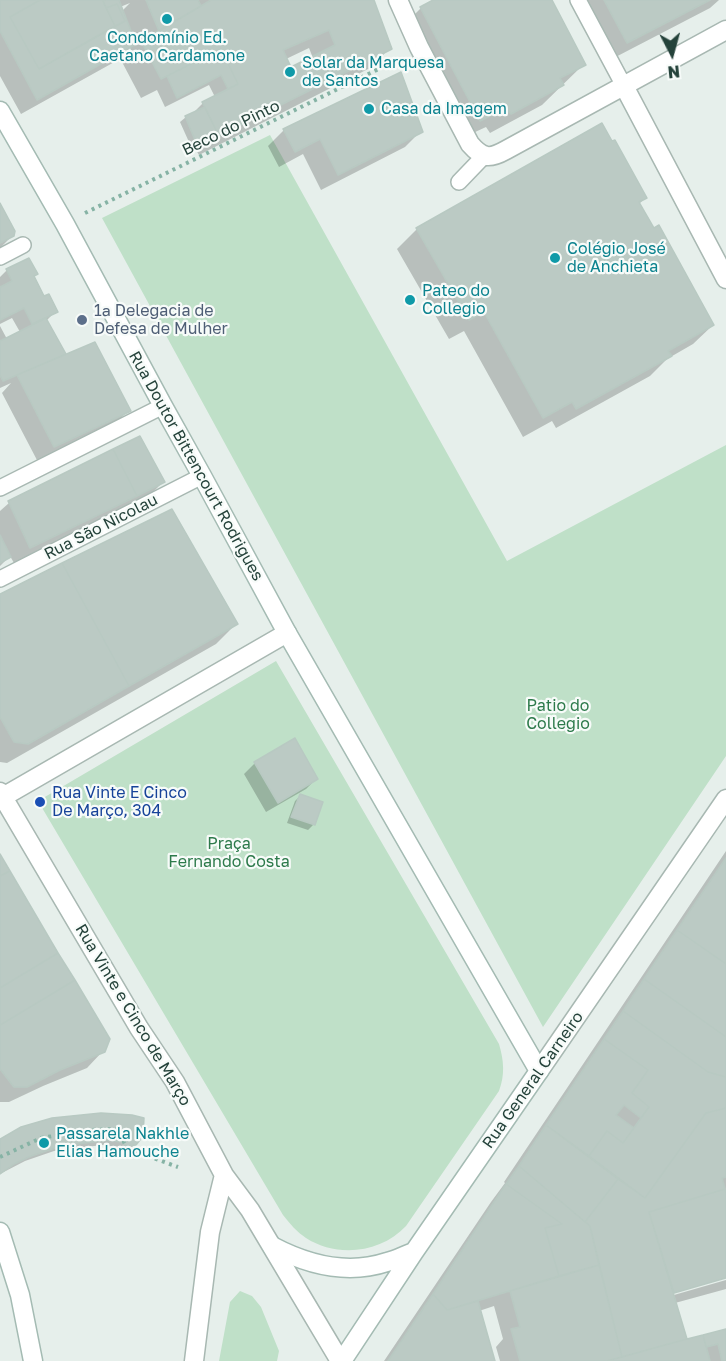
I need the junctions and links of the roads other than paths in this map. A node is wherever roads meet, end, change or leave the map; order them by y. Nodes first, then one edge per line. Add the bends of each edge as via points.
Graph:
1 (398, 0) edge
2 (578, 0) edge
3 (719, 34) edge
4 (624, 86) junction
5 (0, 111) edge
6 (484, 156) junction
7 (459, 182) dead end
8 (23, 245) dead end
9 (718, 246) edge
10 (0, 257) edge
11 (726, 279) edge
12 (163, 406) junction
13 (202, 476) junction
14 (0, 489) edge
15 (0, 579) edge
16 (287, 633) junction
17 (2, 795) edge
18 (726, 799) edge
19 (539, 1071) junction
20 (224, 1175) junction
21 (0, 1232) edge
22 (272, 1246) junction
23 (414, 1252) junction
24 (33, 1361) edge
25 (194, 1361) edge
26 (341, 1361) edge

1 - 6 street via 470,144
2 - 4 lane
3 - 4 street
4 - 6 street via 495,156
4 - 9 street
5 - 12 street, Rua Doutor Bittencourt Rodrigues
6 - 7 lane
8 - 10 lane
9 - 11 street
12 - 13 street, Rua Doutor Bittencourt Rodrigues
12 - 14 lane
13 - 15 lane, Rua São Nicolau
13 - 16 street, Rua Doutor Bittencourt Rodrigues
16 - 17 street
16 - 19 street
17 - 20 street, Rua Vinte e Cinco de Março via 175,1083
18 - 19 street, Rua General Carneiro
19 - 23 street, Rua General Carneiro
20 - 22 street, Rua Vinte e Cinco de Março
20 - 25 street via 210,1232
21 - 24 street via 20,1295
22 - 23 street via 313,1263 357,1268 387,1263
22 - 26 street, Rua Vinte e Cinco de Março
23 - 26 street, Rua General Carneiro

